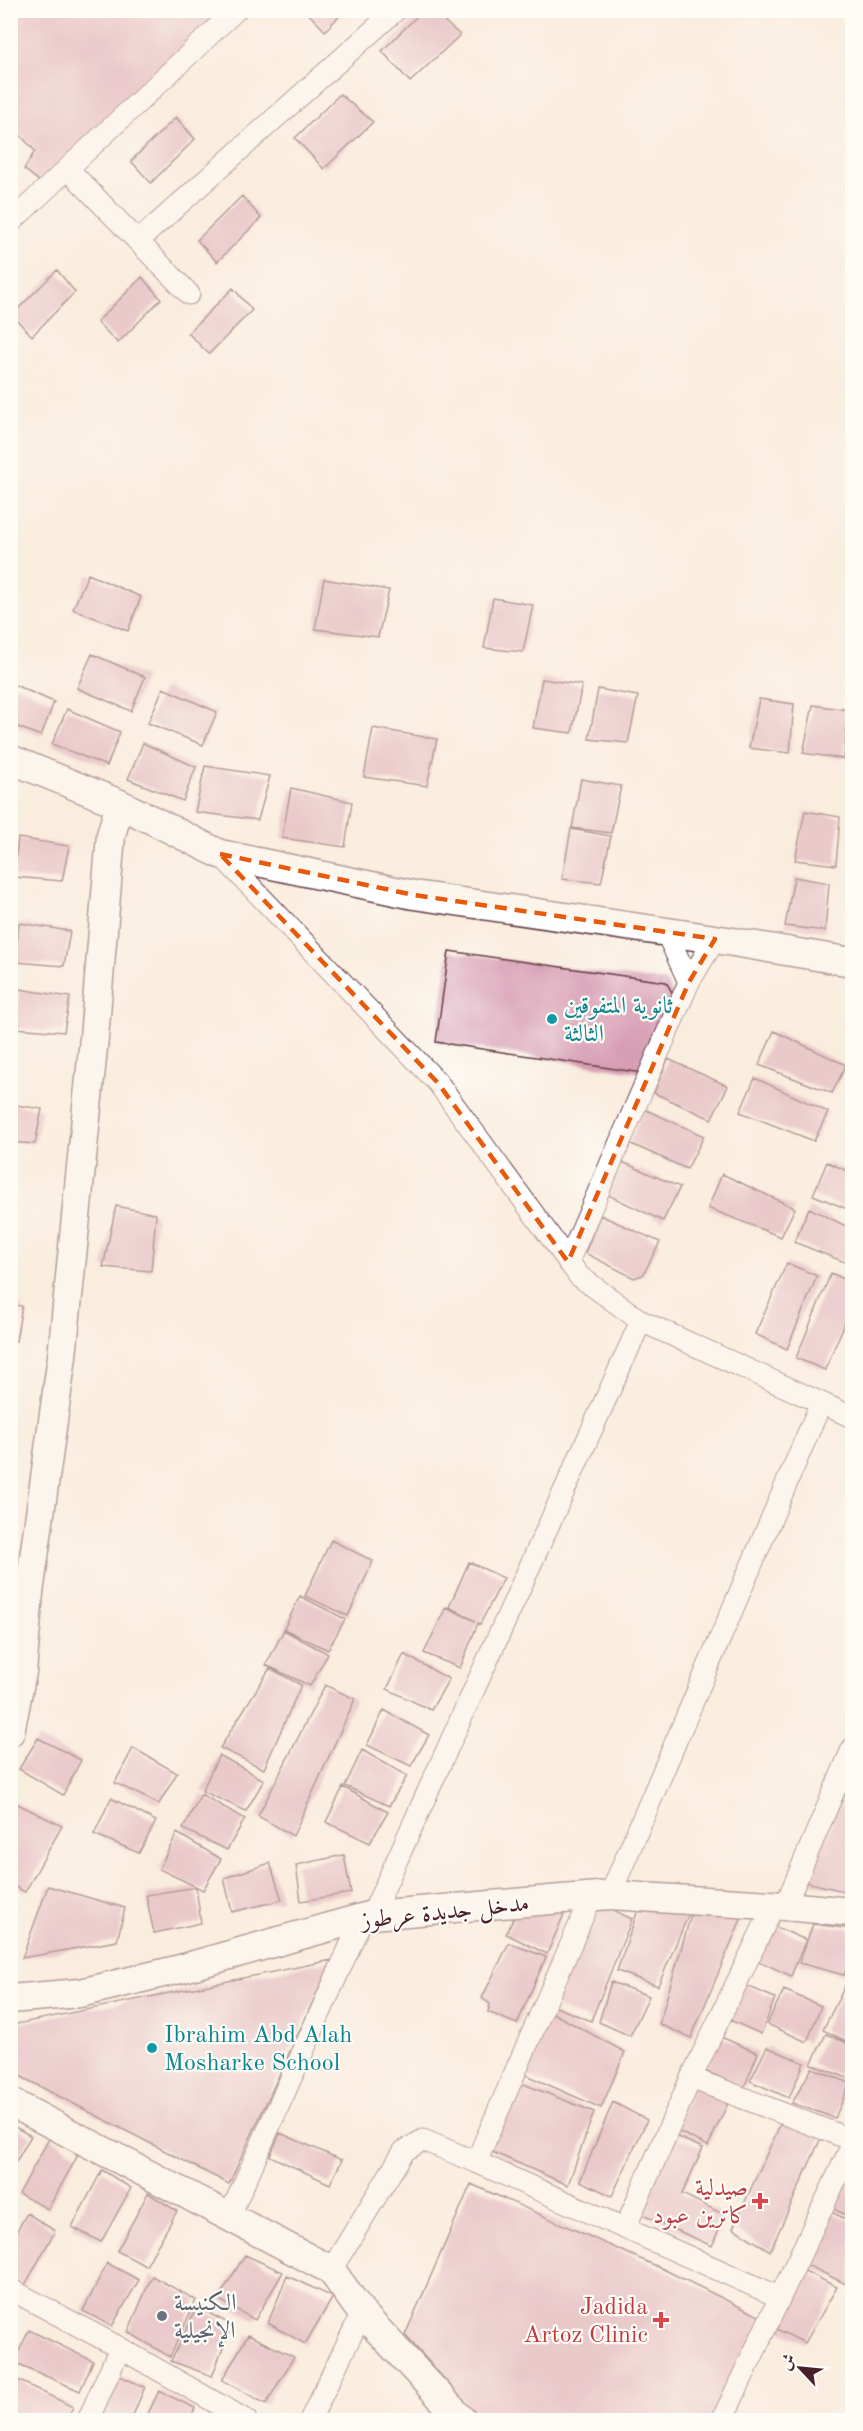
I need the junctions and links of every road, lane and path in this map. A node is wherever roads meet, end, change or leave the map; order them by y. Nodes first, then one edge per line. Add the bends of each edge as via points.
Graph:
1 (236, 10) edge
2 (396, 10) edge
3 (68, 169) junction
4 (10, 223) edge
5 (138, 241) junction
6 (189, 294) dead end
7 (10, 759) edge
8 (120, 804) junction
9 (220, 854) junction
10 (666, 932) junction
11 (715, 939) junction
12 (852, 962) edge
13 (689, 982) junction
14 (568, 1262) junction
15 (641, 1321) junction
16 (821, 1403) junction
17 (852, 1417) edge
18 (10, 1732) edge
19 (852, 1749) edge
20 (601, 1896) junction
21 (779, 1905) junction
22 (852, 1912) edge
23 (368, 1916) junction
24 (10, 2000) edge
25 (691, 2078) junction
26 (10, 2102) edge
27 (852, 2140) edge
28 (852, 2145) edge
29 (476, 2162) junction
30 (229, 2217) junction
31 (625, 2228) junction
32 (331, 2270) junction
33 (10, 2289) edge
34 (779, 2297) junction
35 (362, 2313) junction
36 (120, 2348) junction
37 (88, 2421) edge
38 (246, 2421) edge
39 (310, 2421) edge
40 (462, 2421) edge
41 (722, 2421) edge

1 - 3 street
2 - 5 street
3 - 4 street
3 - 5 street
5 - 6 street
7 - 8 street
8 - 9 street
8 - 18 street via 111,835 62,1356 22,1672
9 - 10 street via 414,895
9 - 14 street via 438,1083
10 - 11 street
10 - 13 street
11 - 12 street
11 - 13 street
13 - 14 street
14 - 15 street via 579,1276
15 - 16 street
15 - 23 street
16 - 17 street
16 - 20 street
19 - 21 street
20 - 21 street, مدخل جديدة عرطوز
20 - 23 street, مدخل جديدة عرطوز
20 - 29 street
21 - 22 street, مدخل جديدة عرطوز
21 - 25 street
23 - 24 street, مدخل جديدة عرطوز via 80,1993
23 - 30 street
25 - 27 street
25 - 31 street
26 - 30 street
28 - 34 street
29 - 31 street
29 - 32 street via 423,2140 404,2151
30 - 32 street
31 - 34 street
32 - 35 street
33 - 36 street
34 - 41 street
35 - 39 street
35 - 40 street
36 - 37 street
36 - 38 street

